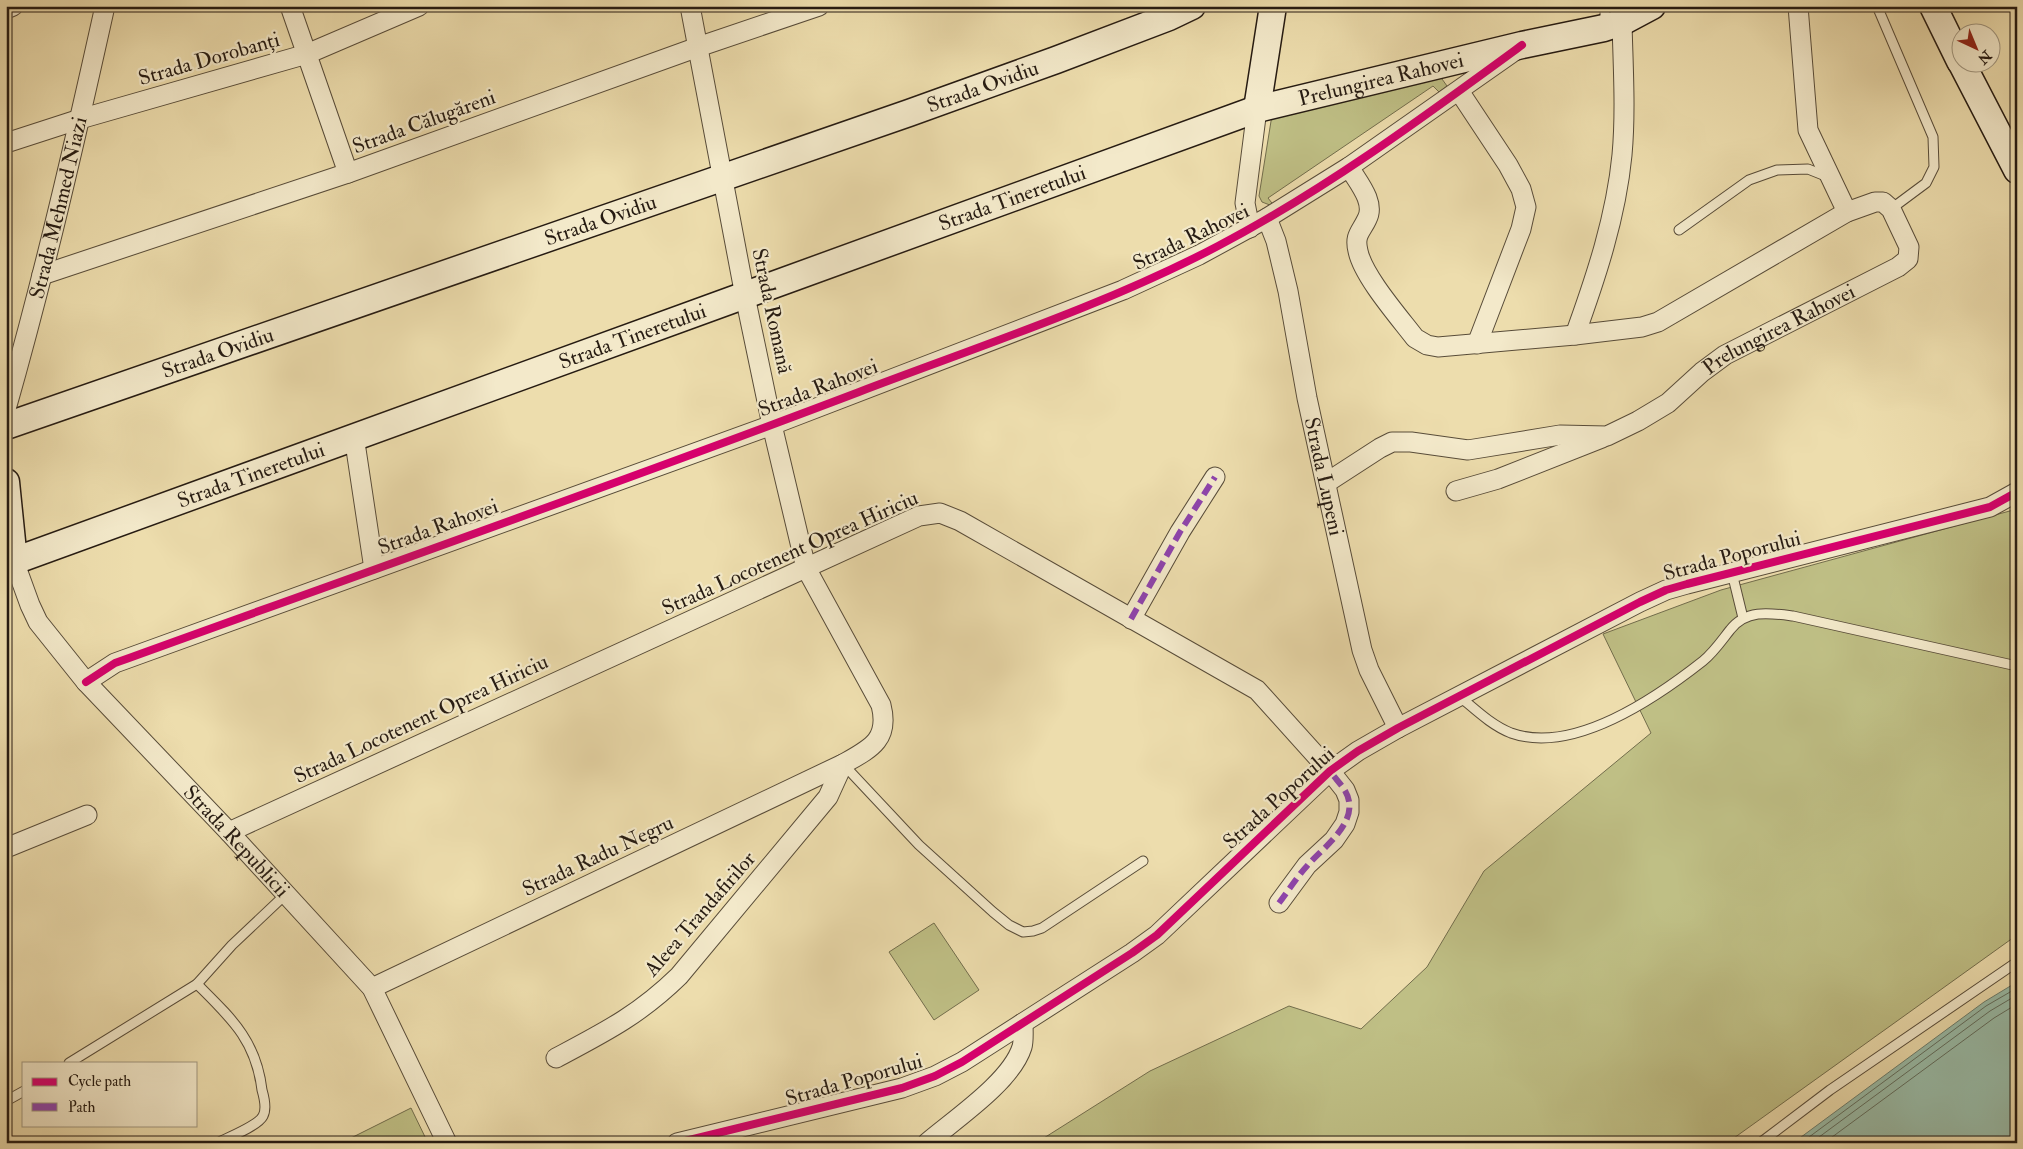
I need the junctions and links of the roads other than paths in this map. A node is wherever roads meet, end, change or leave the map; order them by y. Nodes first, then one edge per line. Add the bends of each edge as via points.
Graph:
1 (13, 6) edge
2 (105, 6) edge
3 (290, 6) edge
4 (419, 6) edge
5 (690, 6) edge
6 (819, 6) edge
7 (1192, 6) edge
8 (1273, 6) edge
9 (1652, 6) edge
10 (1798, 6) edge
11 (1877, 6) edge
12 (1932, 6) edge
13 (6, 8) edge
14 (1611, 19) edge
15 (1950, 41) edge
16 (1522, 45) junction
17 (698, 47) junction
18 (307, 54) junction
19 (1966, 72) edge
20 (1459, 91) junction
21 (1257, 109) junction
22 (80, 119) junction
23 (6, 143) edge
24 (1349, 167) junction
25 (2017, 170) edge
26 (348, 173) junction
27 (1831, 178) junction
28 (722, 179) junction
29 (1891, 209) junction
30 (1847, 212) junction
31 (1267, 218) junction
32 (1250, 228) junction
33 (1679, 230) dead end
34 (42, 275) junction
35 (745, 296) junction
36 (1575, 335) junction
37 (1477, 344) junction
38 (14, 381) junction
39 (6, 409) edge
40 (41, 415) junction
41 (772, 425) junction
42 (6, 426) edge
43 (354, 436) junction
44 (1607, 436) junction
45 (1215, 477) dead end
46 (6, 482) edge
47 (1326, 483) junction
48 (1456, 491) dead end
49 (2017, 492) edge
50 (2017, 500) edge
51 (1990, 507) junction
52 (9, 560) edge
53 (806, 568) junction
54 (374, 569) junction
55 (1732, 572) junction
56 (1742, 618) junction
57 (1131, 619) junction
58 (2017, 666) edge
59 (86, 682) junction
60 (1459, 696) junction
61 (1398, 728) junction
62 (843, 764) junction
63 (1330, 771) junction
64 (87, 815) dead end
65 (228, 832) junction
66 (6, 848) edge
67 (1143, 861) dead end
68 (286, 894) junction
69 (1279, 903) dead end
70 (2017, 962) edge
71 (197, 984) junction
72 (372, 988) junction
73 (1023, 1023) junction
74 (556, 1058) dead end
75 (71, 1062) edge
76 (22, 1092) edge
77 (6, 1101) edge
78 (216, 1143) edge
79 (447, 1143) edge
80 (677, 1143) edge
81 (927, 1143) edge
82 (1760, 1143) edge

1 - 13 street
2 - 22 street, Strada Mehmed Niazi
3 - 18 street
4 - 18 street, Strada Dorobanți
5 - 17 street, Strada Romană
6 - 17 street, Strada Călugăreni
7 - 28 main road, Strada Ovidiu via 1056,60
8 - 21 main road
9 - 14 main road, Prelungirea Rahovei
10 - 27 street via 1808,130
11 - 29 lane via 1933,137 1934,167 1926,183
12 - 15 main road
14 - 16 main road, Prelungirea Rahovei
14 - 36 street via 1624,126 1618,187 1601,258
16 - 20 street, Strada Rahovei
16 - 21 main road, Prelungirea Rahovei
17 - 26 street, Strada Călugăreni
17 - 28 street, Strada Romană
18 - 22 street, Strada Dorobanți
18 - 26 street
19 - 25 main road
20 - 24 street, Strada Rahovei
20 - 37 street, Prelungirea Rahovei via 1508,165 1526,207 1521,229
21 - 32 street via 1245,203
21 - 35 main road, Strada Tineretului
22 - 23 street, Strada Dorobanți
22 - 34 street, Strada Mehmed Niazi
24 - 31 street, Strada Rahovei
24 - 37 street via 1366,194 1369,207 1368,219 1356,242 1365,270 1415,338 1438,347
26 - 34 street, Strada Călugăreni
27 - 30 street
27 - 33 lane via 1808,169 1777,170 1749,180
28 - 35 street, Strada Romană
28 - 40 main road, Strada Ovidiu
29 - 30 street via 1883,202 1874,202
29 - 44 street, Prelungirea Rahovei via 1909,247 1908,259 1898,267 1725,355 1668,403
30 - 36 street via 1658,322
31 - 32 street, Strada Rahovei
31 - 47 street, Strada Lupeni via 1283,268
32 - 41 street, Strada Rahovei via 1200,255 1115,293
34 - 38 street, Strada Mehmed Niazi
35 - 41 street, Strada Romană
35 - 43 main road, Strada Tineretului
36 - 37 street
38 - 39 street, Strada Mehmed Niazi
38 - 40 street via 25,404
40 - 42 main road, Strada Ovidiu
41 - 53 street, Strada Romană
41 - 54 street, Strada Rahovei
43 - 52 main road, Strada Tineretului
43 - 54 street
44 - 47 street, Prelungirea Rahovei via 1560,435 1468,450 1392,442
44 - 48 street, Prelungirea Rahovei via 1498,479
45 - 57 street
46 - 52 main road
47 - 61 street, Strada Lupeni via 1362,650
49 - 51 street, Strada Poporului
50 - 51 street
51 - 55 street, Strada Poporului
52 - 59 street, Strada Republicii via 38,622
53 - 57 street, Strada Locotenent Oprea Hiriciu via 919,516 940,513 960,520
53 - 62 street, Strada Romană via 885,718 883,733 874,744
53 - 65 street, Strada Locotenent Oprea Hiriciu
54 - 59 street, Strada Rahovei via 115,662
55 - 56 lane
55 - 60 street, Strada Poporului via 1666,590
56 - 58 lane via 1771,613 1793,616
56 - 60 lane via 1705,660 1675,682 1630,710 1580,732 1531,737 1513,733 1494,725
57 - 63 street, Strada Locotenent Oprea Hiriciu via 1257,690
59 - 65 street, Strada Republicii
60 - 61 street, Strada Poporului
61 - 63 street, Strada Poporului
62 - 67 lane via 919,845 993,912 1023,932 1042,928
62 - 72 street, Strada Radu Negru
62 - 74 street, Aleea Trandafirilor via 828,797 679,976 635,1014
63 - 69 street, Strada Poporului via 1345,790 1349,812 1334,840 1307,866
63 - 73 street, Strada Poporului via 1157,935
64 - 66 street
65 - 68 street, Strada Republicii
68 - 71 lane via 232,945
68 - 72 street, Strada Republicii
70 - 82 lane via 1830,1090
71 - 75 lane
71 - 78 lane via 244,1035 256,1058 265,1107 257,1122
72 - 79 street, Strada Republicii
73 - 80 street, Strada Poporului via 962,1062 902,1088
73 - 81 street via 1022,1045 1015,1064 1001,1081
76 - 77 lane

